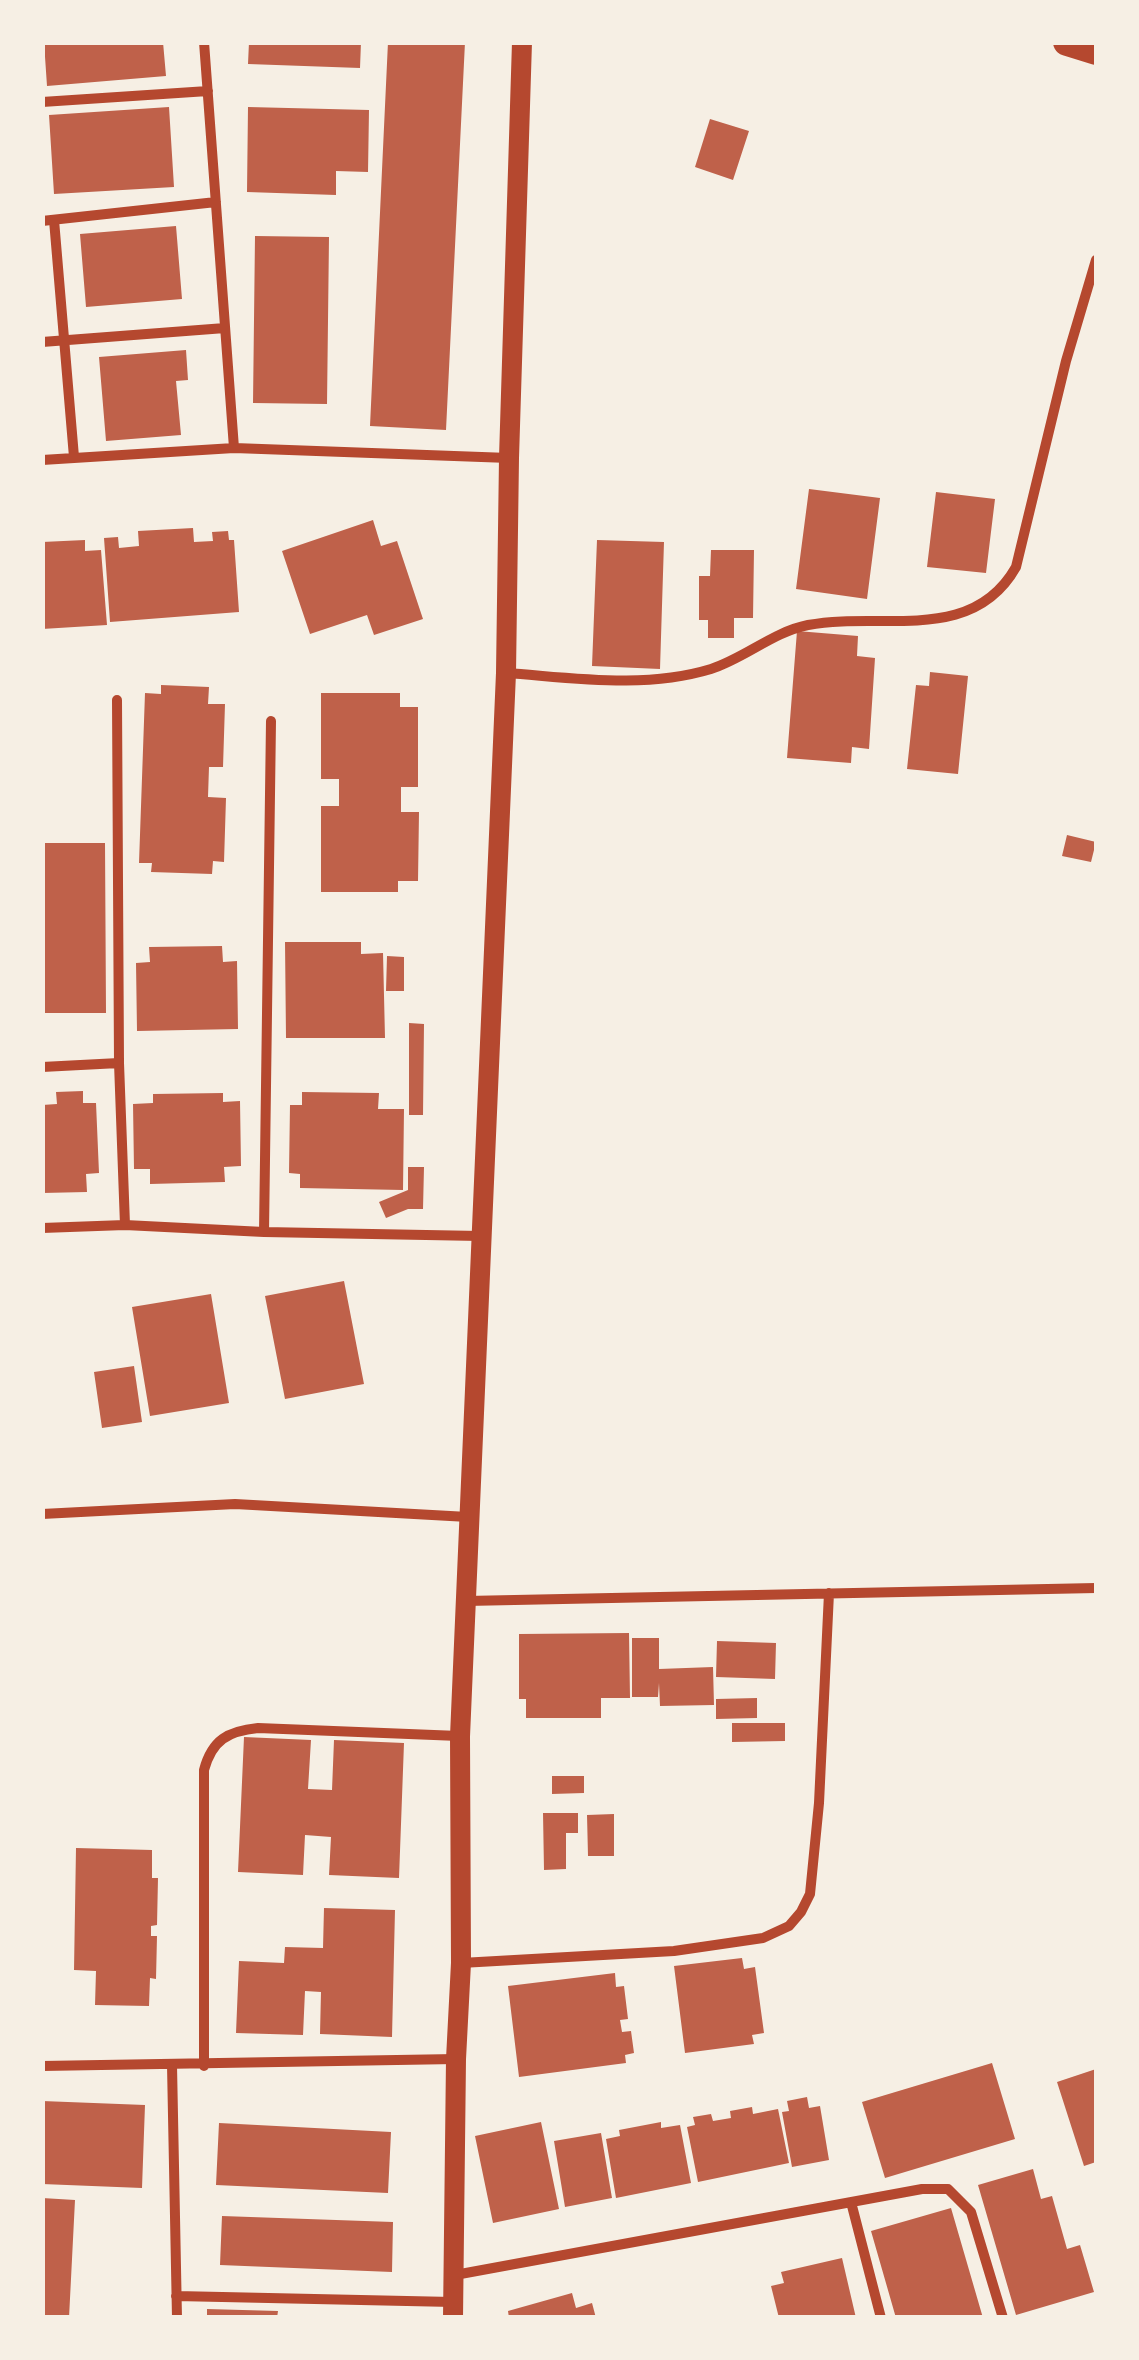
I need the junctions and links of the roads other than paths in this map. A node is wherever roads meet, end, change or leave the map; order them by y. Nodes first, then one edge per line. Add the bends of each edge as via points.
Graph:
1 (204, 42) edge
2 (522, 42) edge
3 (1067, 42) edge
4 (1096, 51) edge
5 (208, 91) junction
6 (42, 102) edge
7 (216, 202) junction
8 (48, 220) edge
9 (1096, 260) edge
10 (226, 328) junction
11 (62, 340) junction
12 (42, 342) edge
13 (234, 448) junction
14 (74, 457) junction
15 (508, 458) junction
16 (42, 460) edge
17 (506, 673) junction
18 (117, 700) dead end
19 (272, 721) dead end
20 (119, 1063) junction
21 (42, 1068) edge
22 (125, 1225) junction
23 (42, 1228) edge
24 (264, 1232) junction
25 (480, 1236) junction
26 (42, 1514) edge
27 (468, 1517) junction
28 (1096, 1588) edge
29 (830, 1594) junction
30 (465, 1601) junction
31 (460, 1736) junction
32 (461, 1963) junction
33 (456, 2060) junction
34 (172, 2065) junction
35 (42, 2066) edge
36 (204, 2066) junction
37 (851, 2202) junction
38 (455, 2275) junction
39 (176, 2296) junction
40 (453, 2310) edge
41 (177, 2318) edge
42 (881, 2318) edge
43 (1003, 2318) edge

1 - 5 street
2 - 15 main road
3 - 4 highway
5 - 6 street
5 - 7 street
7 - 8 street
7 - 10 street
8 - 11 street
9 - 17 street via 1016,567 986,603 941,618 801,626 684,676 619,682
10 - 11 street
10 - 13 street
11 - 12 street
11 - 14 street
13 - 14 street
13 - 15 street
14 - 16 street
15 - 17 main road
17 - 25 main road
18 - 20 street
19 - 24 street
20 - 21 street
20 - 22 street
22 - 23 street
22 - 24 street
24 - 25 street
25 - 27 main road
26 - 27 street via 236,1504
27 - 30 main road
28 - 29 street
29 - 30 street
29 - 32 street via 810,1894 788,1926 762,1938 674,1951
30 - 31 main road
31 - 32 main road
31 - 36 street via 258,1728 237,1730 209,1750
32 - 33 main road
33 - 36 street
33 - 38 main road
34 - 35 street
34 - 36 street
34 - 39 street
37 - 38 street
37 - 42 street
37 - 43 street via 948,2189 972,2212
38 - 40 main road
39 - 40 street
39 - 41 street

